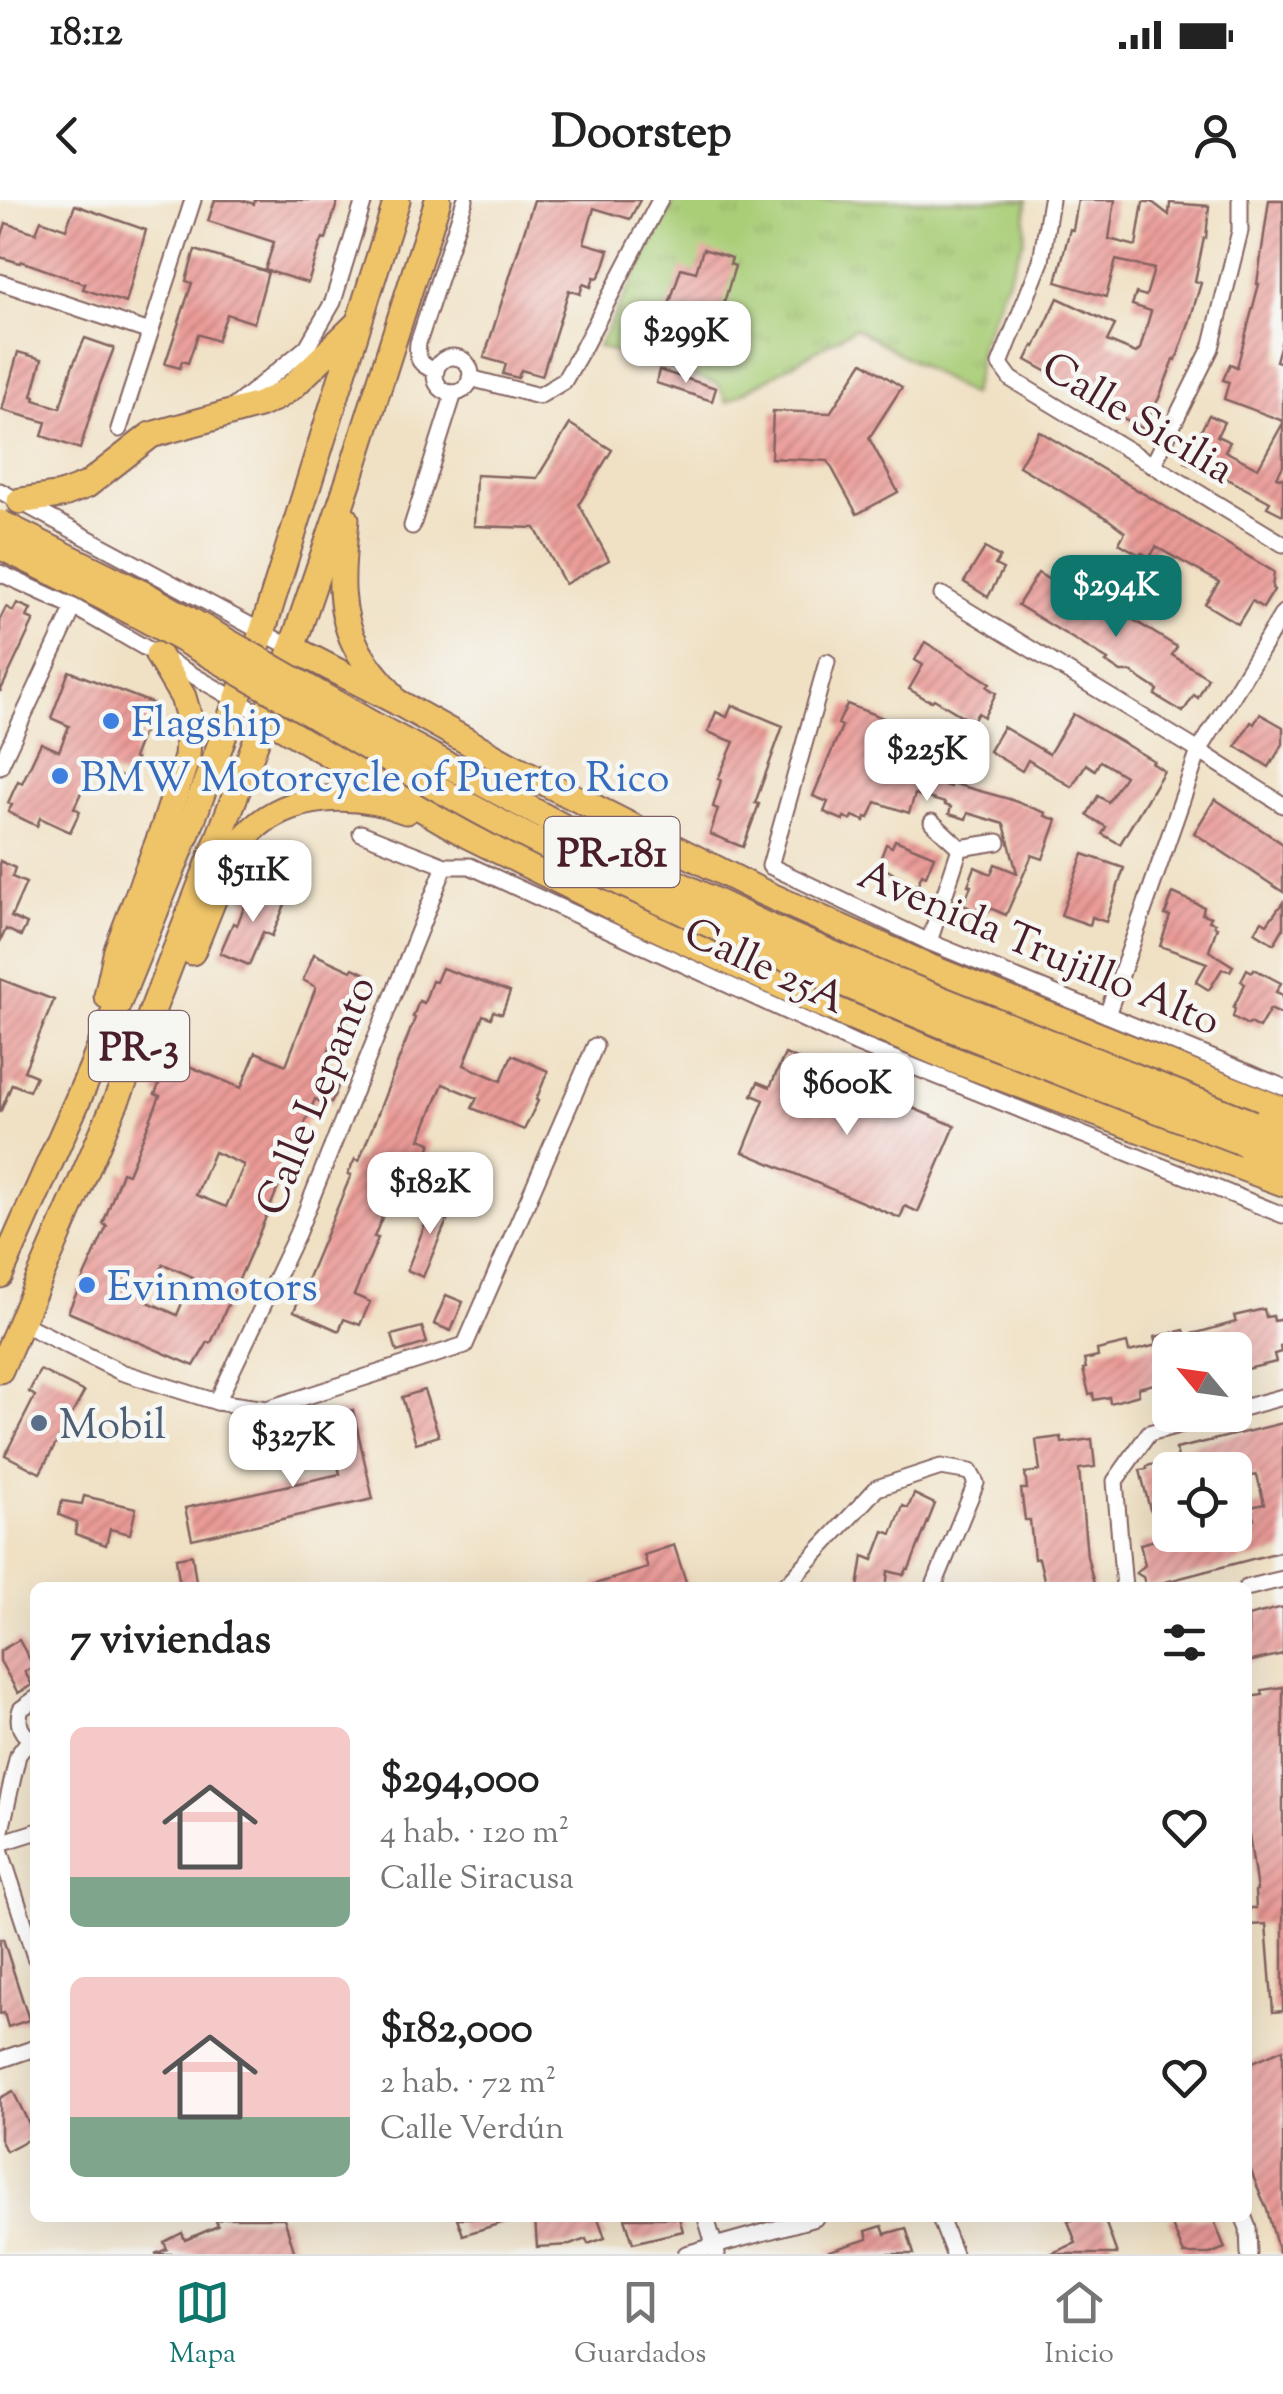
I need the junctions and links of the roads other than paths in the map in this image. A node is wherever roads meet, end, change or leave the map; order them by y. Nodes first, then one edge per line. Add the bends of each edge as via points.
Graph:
1 (193, 200) edge
2 (364, 200) edge
3 (397, 200) edge
4 (438, 200) edge
5 (465, 200) edge
6 (660, 200) edge
7 (1052, 200) edge
8 (1240, 200) edge
9 (0, 282) edge
10 (361, 320) junction
11 (150, 332) junction
12 (436, 371) junction
13 (470, 378) junction
14 (454, 392) junction
15 (220, 416) junction
16 (119, 429) dead end
17 (1154, 465) junction
18 (349, 480) junction
19 (10, 496) edge
20 (0, 523) edge
21 (412, 526) dead end
22 (1283, 544) edge
23 (0, 546) edge
24 (0, 573) edge
25 (942, 595) dead end
26 (74, 608) junction
27 (1283, 613) edge
28 (262, 633) junction
29 (292, 648) junction
30 (158, 655) junction
31 (827, 662) dead end
32 (238, 701) junction
33 (398, 702) junction
34 (264, 716) junction
35 (1200, 750) junction
36 (0, 766) edge
37 (1283, 805) edge
38 (932, 822) dead end
39 (361, 834) dead end
40 (467, 835) junction
41 (998, 842) dead end
42 (960, 848) junction
43 (444, 866) junction
44 (930, 942) junction
45 (1107, 1015) junction
46 (594, 1046) dead end
47 (90, 1070) junction
48 (129, 1071) junction
49 (1283, 1087) edge
50 (1283, 1110) edge
51 (1248, 1133) junction
52 (1283, 1135) edge
53 (1283, 1159) edge
54 (1283, 1184) edge
55 (1283, 1215) edge
56 (10, 1228) edge
57 (0, 1276) edge
58 (20, 1322) junction
59 (0, 1370) edge
60 (1283, 1397) edge
61 (217, 1402) junction
62 (1252, 1405) edge
63 (1153, 1432) edge
64 (1283, 1579) edge
65 (789, 1582) edge
66 (935, 1582) edge
67 (1123, 1582) edge
68 (1252, 1587) edge
69 (30, 1702) edge
70 (30, 1737) edge
71 (30, 1741) edge
72 (30, 1834) edge
73 (0, 1835) edge
74 (0, 1846) edge
75 (30, 1941) edge
76 (30, 2050) edge
77 (0, 2060) edge
78 (707, 2222) edge
79 (803, 2222) edge
80 (942, 2222) edge
81 (1246, 2222) edge
82 (716, 2251) edge
83 (686, 2254) edge
84 (954, 2254) edge
85 (1249, 2254) edge

1 - 11 street
2 - 15 street via 334,302 307,346
3 - 10 highway, PR-3
4 - 18 highway, PR-3
5 - 12 street via 418,343 422,366
6 - 13 street via 564,380 539,396
7 - 17 street, Calle Sicilia via 1041,261 1000,364 1010,379
8 - 17 street via 1240,231 1211,348
9 - 11 street
10 - 15 highway via 292,387
10 - 28 highway, PR-3
11 - 16 street
12 - 13 street via 446,358 458,358
12 - 14 street via 440,388
13 - 14 street
14 - 21 street
15 - 19 highway via 152,435 86,485 61,495
17 - 22 street, Calle Sicilia
18 - 29 highway, PR-3
18 - 33 highway via 342,606 358,652
19 - 28 street
20 - 51 highway, PR-181, bridge via 151,598 597,845 765,925
23 - 51 highway, PR-181, bridge via 150,622 450,796 717,929 907,1012
24 - 26 street
25 - 35 street
26 - 30 street
26 - 36 street
27 - 35 street
28 - 29 street
28 - 32 highway, PR-3
29 - 33 highway
29 - 34 highway, PR-3
30 - 32 street
30 - 47 highway via 190,718 187,757 118,950
31 - 44 street, Avenida Trujillo Alto via 770,866
32 - 34 street
32 - 47 highway, PR-3
33 - 50 highway via 760,891
34 - 40 highway
34 - 48 highway, PR-3
35 - 37 street
35 - 45 street
38 - 42 street
39 - 43 street, Calle 25A
40 - 48 highway via 387,804 341,796 270,816 235,854 175,992
40 - 54 highway via 812,1000
41 - 42 street
42 - 44 street
43 - 55 street, Calle 25A via 470,866 856,1044
43 - 61 street, Calle Lepanto via 296,1234
44 - 45 street, Avenida Trujillo Alto
45 - 49 street, Avenida Trujillo Alto
46 - 61 street via 465,1345 267,1410
47 - 56 highway, PR-3
48 - 58 highway, PR-3
51 - 52 highway, PR-181
51 - 53 highway, PR-181
56 - 57 highway, PR-3
58 - 59 highway, PR-3
58 - 61 street via 122,1372
60 - 62 street
63 - 67 street via 1115,1481
64 - 68 street
65 - 66 street via 877,1488 941,1467 970,1472 976,1483
69 - 70 street via 19,1716
71 - 73 street via 18,1755
72 - 74 street
74 - 75 street
76 - 77 street
78 - 82 street
79 - 82 street
80 - 84 street
81 - 85 street
82 - 83 street

